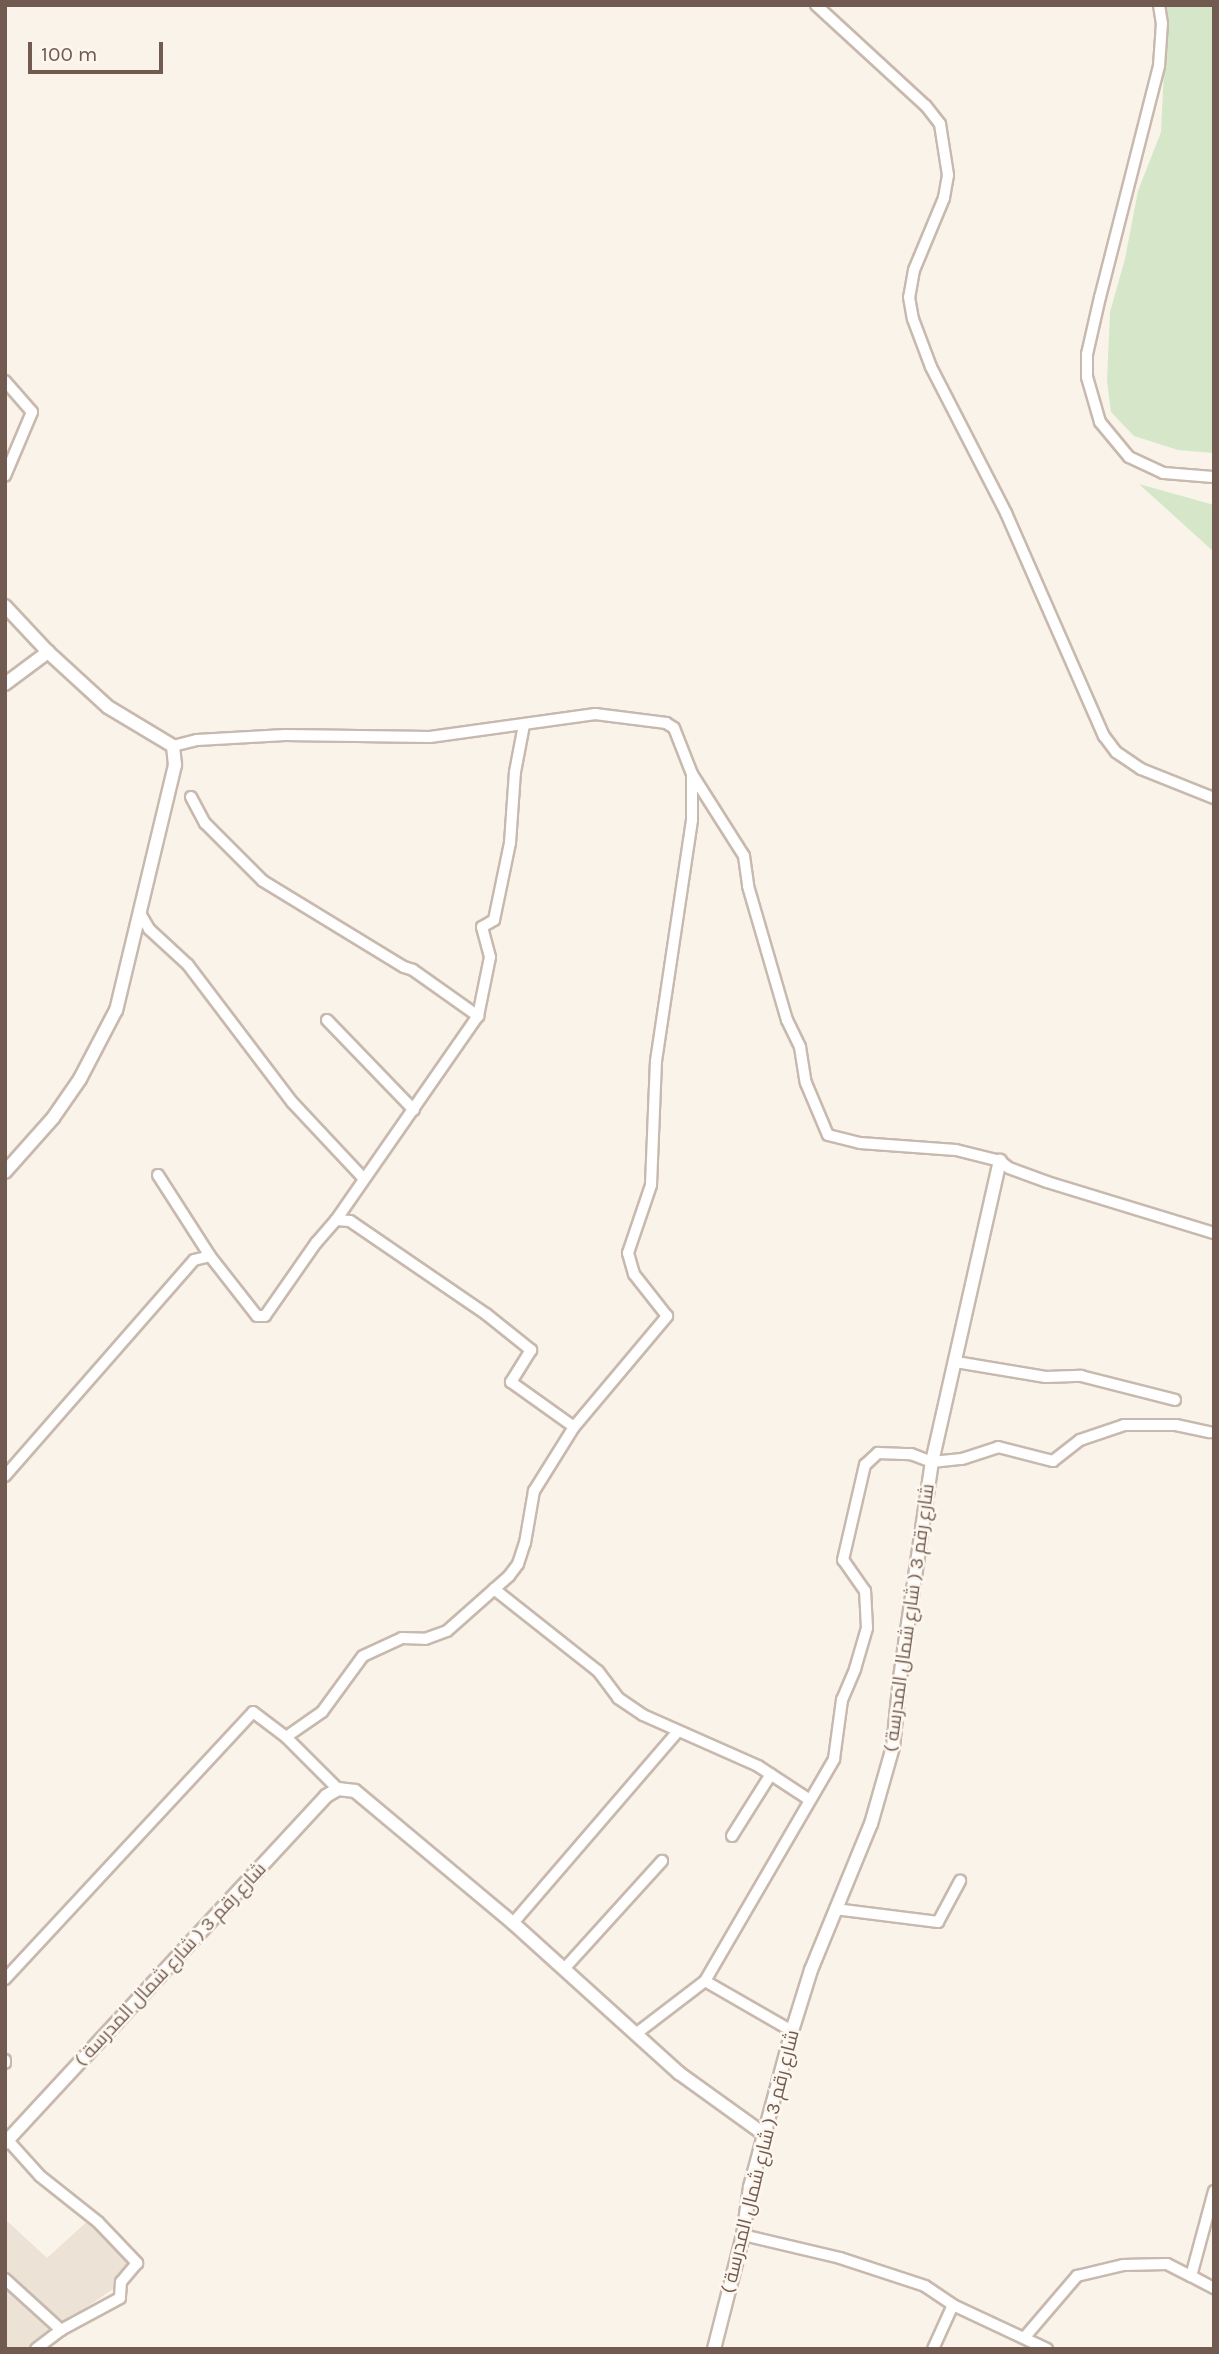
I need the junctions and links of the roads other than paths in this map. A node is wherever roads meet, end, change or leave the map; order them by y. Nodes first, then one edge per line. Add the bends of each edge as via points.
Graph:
1 (816, 5) edge
2 (1159, 5) edge
3 (5, 381) edge
4 (5, 475) edge
5 (1214, 477) edge
6 (5, 606) edge
7 (48, 652) junction
8 (5, 684) edge
9 (524, 725) junction
10 (173, 746) junction
11 (692, 774) junction
12 (191, 797) dead end
13 (1214, 798) edge
14 (141, 915) junction
15 (478, 1016) junction
16 (327, 1020) dead end
17 (414, 1110) junction
18 (1000, 1161) junction
19 (5, 1172) edge
20 (158, 1175) dead end
21 (363, 1178) junction
22 (336, 1220) junction
23 (1214, 1233) edge
24 (210, 1256) junction
25 (956, 1363) junction
26 (1175, 1400) dead end
27 (573, 1427) junction
28 (1210, 1432) dead end
29 (933, 1462) junction
30 (5, 1476) edge
31 (494, 1589) junction
32 (678, 1731) junction
33 (286, 1737) junction
34 (771, 1774) junction
35 (338, 1789) junction
36 (810, 1800) junction
37 (732, 1836) dead end
38 (662, 1861) dead end
39 (960, 1881) dead end
40 (835, 1909) junction
41 (513, 1923) junction
42 (564, 1969) junction
43 (5, 1979) edge
44 (705, 1981) junction
45 (792, 2031) junction
46 (637, 2033) junction
47 (764, 2134) junction
48 (6, 2140) edge
49 (1214, 2191) edge
50 (743, 2235) junction
51 (1192, 2276) junction
52 (5, 2280) edge
53 (1214, 2287) edge
54 (953, 2305) junction
55 (61, 2330) junction
56 (1024, 2338) junction
57 (36, 2349) edge
58 (714, 2349) edge
59 (933, 2349) edge
60 (1047, 2349) edge

1 - 13 street via 940,124 948,175 944,198 914,270 909,297 913,320 931,367 1006,513 1104,736 1116,752 1141,769
2 - 5 street via 1159,66 1100,297 1087,354 1087,377 1100,422 1129,457 1163,473
3 - 4 street via 32,412
6 - 7 street
7 - 8 street
7 - 10 street via 108,707
9 - 10 street via 430,737 285,735
9 - 11 street via 595,714 666,723 674,728
9 - 15 street via 510,843 495,920 482,927 489,957
10 - 14 street via 175,765
11 - 18 street via 744,856 748,886 787,1020 828,1135 860,1143 956,1150
11 - 27 street via 692,820 656,1061 651,1185 628,1253 634,1275 667,1316
12 - 15 street via 205,823 263,881 413,970
14 - 19 street via 117,1010 102,1039 53,1118
14 - 21 street via 149,929 188,965 292,1102
15 - 17 street via 428,1083
16 - 17 street
17 - 21 street
18 - 23 street via 1046,1182
18 - 25 street, شارع رقم 3 ( شارع شمال المدرسة )
20 - 24 street
21 - 22 street
22 - 24 street via 265,1316 257,1316
22 - 27 street via 350,1221 531,1350 511,1382
24 - 30 street via 194,1260
25 - 26 street via 1045,1377 1081,1376
25 - 29 street, شارع رقم 3 ( شارع شمال المدرسة )
27 - 31 street via 534,1491 518,1564
28 - 29 street via 1176,1425 1124,1425 1080,1440 1053,1461 998,1447 962,1459
29 - 36 street via 911,1454 878,1453 865,1465 844,1560 865,1591 867,1628 842,1700 834,1759
29 - 40 street, شارع رقم 3 ( شارع شمال المدرسة ) via 893,1747 871,1824
31 - 32 street via 598,1671 618,1698 643,1716
31 - 33 street via 447,1631 425,1639 402,1638 363,1656 322,1712
32 - 34 street
32 - 41 street
33 - 35 street
33 - 43 street via 253,1712
34 - 36 street
34 - 37 street
35 - 41 street via 355,1791
35 - 48 street, شارع رقم 3 ( شارع شمال المدرسة ) via 326,1796
36 - 44 street
38 - 42 street
39 - 40 street via 938,1922
40 - 45 street, شارع رقم 3 ( شارع شمال المدرسة )
41 - 42 street
42 - 46 street
44 - 45 street
44 - 46 street
45 - 47 street, شارع رقم 3 ( شارع شمال المدرسة )
46 - 47 street via 679,2073
47 - 50 street, شارع رقم 3 ( شارع شمال المدرسة )
48 - 55 street via 137,2263 121,2282 120,2298
49 - 51 street
50 - 54 street via 840,2258 925,2286
50 - 58 street, شارع رقم 3 ( شارع شمال المدرسة )
51 - 53 street
51 - 56 street via 1156,2264 1124,2265 1077,2276
52 - 55 street
54 - 56 street
54 - 59 street
55 - 57 street
56 - 60 street

